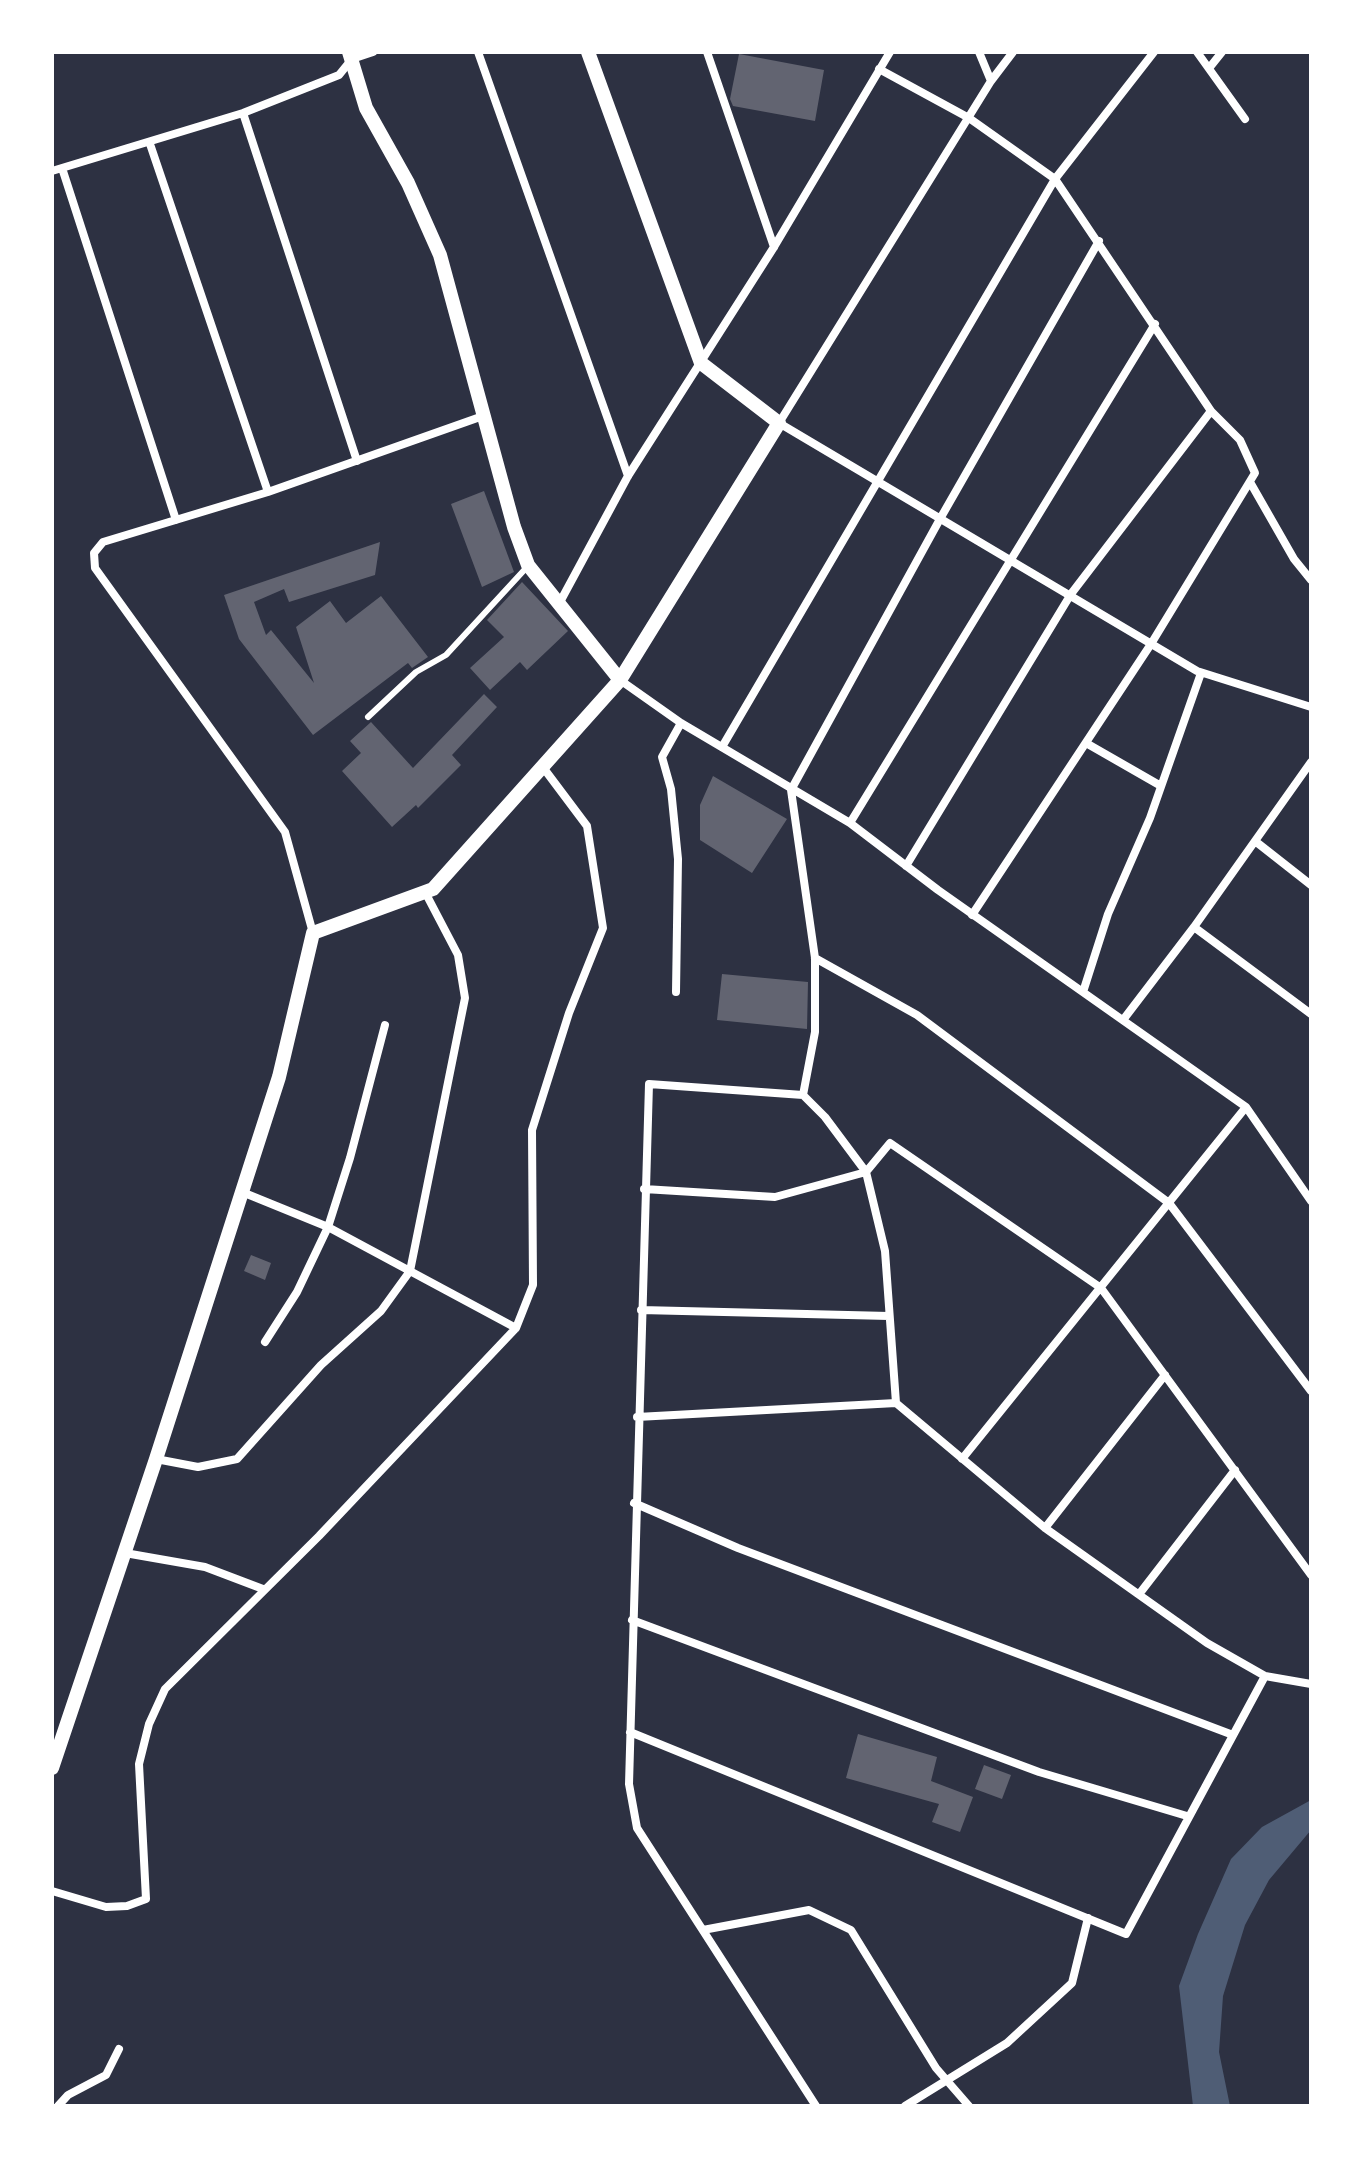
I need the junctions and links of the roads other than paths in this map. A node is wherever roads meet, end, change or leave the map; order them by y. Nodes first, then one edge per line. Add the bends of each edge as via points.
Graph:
1 (373, 52) edge
2 (478, 52) edge
3 (588, 52) edge
4 (707, 52) edge
5 (890, 52) edge
6 (979, 52) edge
7 (1013, 52) edge
8 (1154, 52) edge
9 (1197, 52) edge
10 (1222, 52) edge
11 (351, 56) edge
12 (1210, 67) junction
13 (879, 69) junction
14 (991, 81) junction
15 (243, 113) junction
16 (969, 118) junction
17 (1245, 119) dead end
18 (150, 144) junction
19 (62, 168) junction
20 (52, 171) edge
21 (1055, 179) junction
22 (1099, 241) junction
23 (774, 247) junction
24 (1155, 324) junction
25 (701, 363) junction
26 (1211, 411) junction
27 (483, 416) junction
28 (779, 423) junction
29 (357, 461) junction
30 (628, 476) junction
31 (876, 481) junction
32 (1250, 482) junction
33 (268, 492) junction
34 (940, 519) junction
35 (176, 520) junction
36 (1010, 561) junction
37 (528, 565) junction
38 (1311, 580) edge
39 (1071, 594) junction
40 (560, 602) junction
41 (1151, 644) junction
42 (1201, 673) junction
43 (620, 680) junction
44 (1311, 707) edge
45 (368, 717) dead end
46 (681, 723) junction
47 (1086, 743) junction
48 (722, 747) junction
49 (1311, 762) edge
50 (541, 765) junction
51 (1161, 786) junction
52 (791, 790) junction
53 (850, 823) junction
54 (1255, 841) junction
55 (906, 866) junction
56 (1311, 885) edge
57 (425, 892) junction
58 (972, 915) junction
59 (1194, 927) junction
60 (313, 933) junction
61 (815, 958) junction
62 (676, 992) dead end
63 (1083, 992) junction
64 (1311, 1014) edge
65 (1123, 1020) junction
66 (385, 1025) dead end
67 (803, 1095) junction
68 (1246, 1107) junction
69 (866, 1172) junction
70 (644, 1189) junction
71 (242, 1192) junction
72 (1311, 1201) edge
73 (1169, 1203) junction
74 (328, 1227) junction
75 (410, 1271) junction
76 (1101, 1288) junction
77 (641, 1310) junction
78 (889, 1316) junction
79 (516, 1328) junction
80 (265, 1342) dead end
81 (1165, 1375) junction
82 (1311, 1391) edge
83 (896, 1403) junction
84 (637, 1417) junction
85 (156, 1459) junction
86 (962, 1459) junction
87 (1235, 1470) junction
88 (634, 1503) junction
89 (1045, 1528) junction
90 (125, 1553) junction
91 (1311, 1575) edge
92 (263, 1589) junction
93 (1140, 1593) junction
94 (632, 1620) junction
95 (1265, 1676) junction
96 (1311, 1684) edge
97 (630, 1732) junction
98 (1233, 1735) junction
99 (52, 1768) edge
100 (1187, 1816) junction
101 (52, 1891) edge
102 (1088, 1918) junction
103 (703, 1930) junction
104 (119, 2049) dead end
105 (947, 2082) junction
106 (58, 2106) edge
107 (816, 2106) edge
108 (905, 2106) edge
109 (969, 2106) edge

1 - 11 street
2 - 30 street
3 - 25 street
4 - 23 street
5 - 13 street
6 - 14 street
7 - 14 street
8 - 21 street
9 - 12 street
10 - 12 street
11 - 15 street via 339,75
11 - 27 street via 366,108 440,255
12 - 17 street
13 - 16 street
13 - 23 street
14 - 16 street
15 - 18 street
15 - 29 street
16 - 21 street
16 - 28 street
18 - 19 street
18 - 33 street
19 - 20 street
19 - 35 street
21 - 22 street
21 - 31 street
22 - 24 street
22 - 34 street
23 - 25 street
24 - 26 street
24 - 36 street
25 - 28 street
25 - 30 street
26 - 32 street via 1240,440 1255,473
26 - 39 street
27 - 29 street
27 - 37 street
28 - 31 street
28 - 43 street
29 - 33 street
30 - 40 street
31 - 34 street
31 - 48 street
32 - 38 street
32 - 41 street
33 - 35 street
34 - 36 street
34 - 52 street
35 - 60 street via 103,542 94,553 95,568 285,832
36 - 39 street
36 - 53 street
37 - 40 street
37 - 45 lane via 446,655 416,672
39 - 41 street
39 - 55 street
40 - 43 street
41 - 42 street
41 - 47 street
42 - 44 street
42 - 51 street
43 - 46 street
43 - 50 street
46 - 48 street
46 - 62 street via 662,753 678,859
47 - 51 street
47 - 58 street
48 - 52 street
49 - 54 street
50 - 57 street
50 - 79 street via 587,826 603,928 532,1130 533,1285
51 - 63 street via 1108,914
52 - 53 street
52 - 61 street
53 - 55 street
54 - 56 street
54 - 59 street
55 - 58 street
57 - 60 street
57 - 75 street via 458,955 465,998
58 - 63 street
59 - 64 street
59 - 65 street
60 - 71 street via 279,1077
61 - 67 street via 815,1032
61 - 73 street via 917,1015
63 - 65 street
65 - 68 street
66 - 74 street
67 - 69 street
67 - 70 street via 649,1084
68 - 72 street
68 - 73 street
69 - 70 street via 775,1197
69 - 76 street via 890,1143
69 - 78 street via 885,1251
70 - 77 street
71 - 74 street
71 - 85 street
73 - 76 street
73 - 82 street
74 - 75 street
74 - 80 street via 297,1292
75 - 79 street
75 - 85 street via 381,1311 321,1365 237,1459 198,1467
76 - 81 street
76 - 86 street
77 - 78 street
77 - 84 street
78 - 83 street
79 - 92 street
81 - 87 street
81 - 89 street
83 - 84 street
83 - 86 street
84 - 88 street
85 - 90 street
86 - 89 street
87 - 91 street
87 - 93 street
88 - 94 street
88 - 98 street via 738,1548
89 - 93 street
90 - 92 street via 205,1567
90 - 99 street
92 - 101 street via 165,1689 149,1724 139,1764 146,1899 106,1907
93 - 95 street via 1207,1643
94 - 97 street
94 - 100 street via 1039,1772
95 - 96 street
95 - 98 street
97 - 102 street
97 - 103 street via 629,1784 637,1828
98 - 100 street
100 - 102 street via 1126,1934
102 - 105 street via 1072,1983 1007,2043
103 - 105 street via 809,1910 851,1930
103 - 107 street
104 - 106 street via 106,2075
105 - 108 street
105 - 109 street

